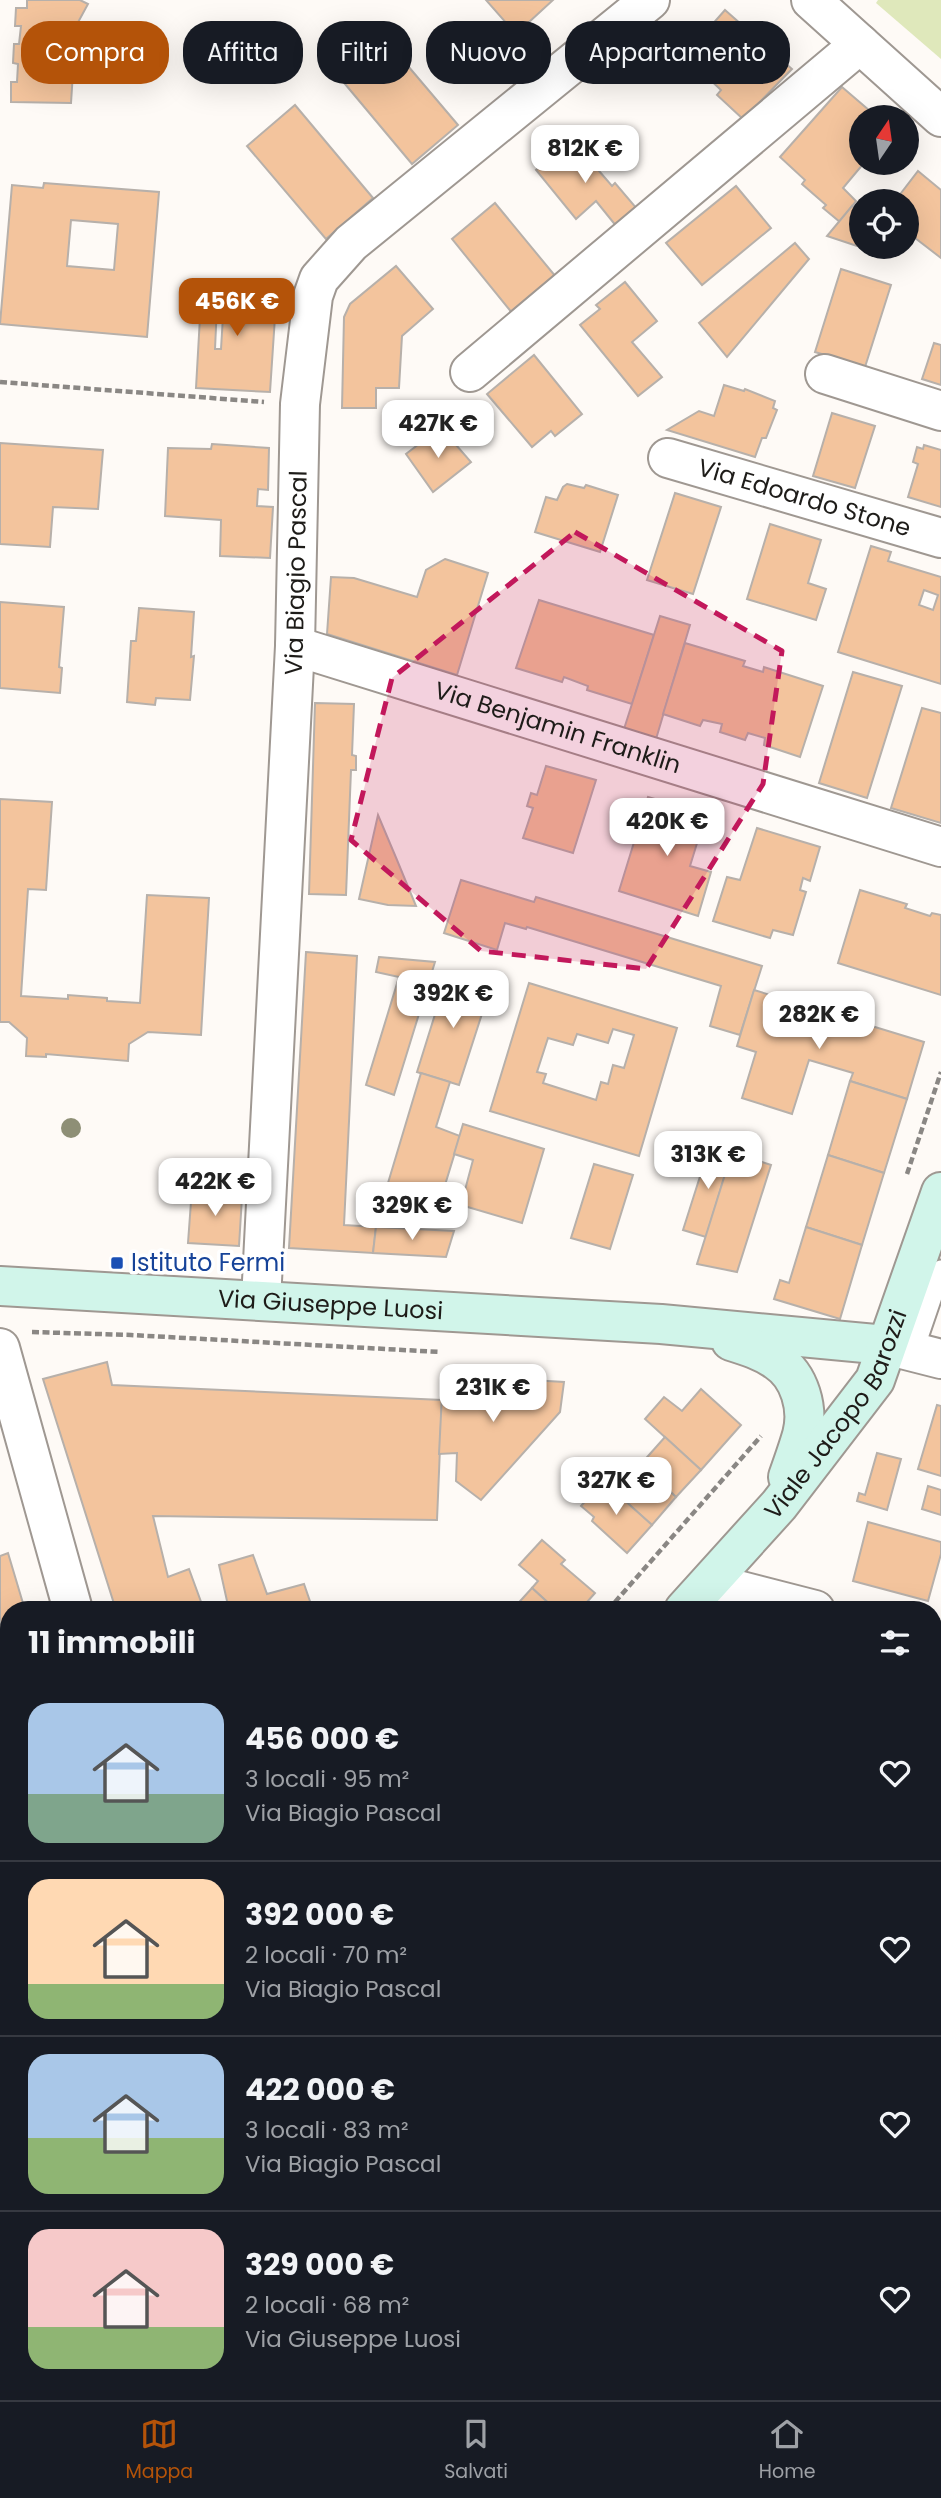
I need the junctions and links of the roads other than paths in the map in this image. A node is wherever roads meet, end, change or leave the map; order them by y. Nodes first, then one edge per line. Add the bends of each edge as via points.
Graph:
1 (650, 0) edge
2 (811, 0) edge
3 (860, 44) junction
4 (941, 117) edge
5 (470, 372) dead end
6 (824, 374) dead end
7 (941, 411) edge
8 (668, 457) dead end
9 (941, 538) edge
10 (295, 646) junction
11 (941, 847) edge
12 (941, 1192) edge
13 (941, 1270) edge
14 (0, 1286) edge
15 (261, 1300) junction
16 (662, 1324) junction
17 (13, 1340) edge
18 (913, 1352) edge
19 (779, 1505) junction
20 (697, 1597) edge
21 (71, 1601) edge
22 (733, 1601) edge

1 - 10 street, Via Biagio Pascal via 351,243 319,279 300,404
2 - 3 street
3 - 4 street
3 - 5 street
6 - 7 street
8 - 9 street, Via Edoardo Stone
10 - 11 street, Via Benjamin Franklin
10 - 15 street, Via Biagio Pascal
12 - 18 street, Viale Jacopo Barozzi
13 - 18 lane
14 - 15 street, Via Giuseppe Luosi
15 - 16 street, Via Giuseppe Luosi
16 - 18 street, Via Giuseppe Luosi
16 - 19 street, Via Giuseppe Luosi via 758,1350 794,1378 802,1396 803,1433
17 - 21 street
18 - 19 street, Viale Jacopo Barozzi via 875,1380
19 - 20 street, Viale Jacopo Barozzi
20 - 22 street

